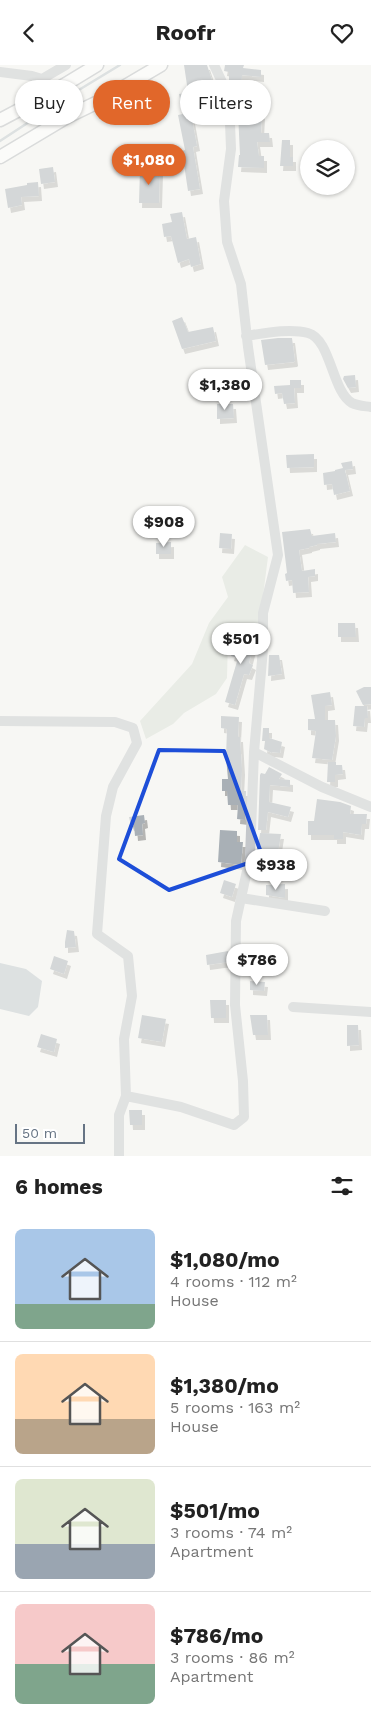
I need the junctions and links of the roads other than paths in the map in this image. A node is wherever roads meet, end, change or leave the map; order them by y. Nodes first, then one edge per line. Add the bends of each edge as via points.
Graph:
1 (66, 65) edge
2 (97, 65) edge
3 (161, 65) edge
4 (214, 65) edge
5 (0, 72) edge
6 (42, 79) joint
7 (75, 80) edge
8 (83, 107) edge
9 (15, 113) edge
10 (0, 120) edge
11 (47, 125) edge
12 (0, 157) edge
13 (246, 336) junction
14 (371, 407) edge
15 (0, 721) edge
16 (254, 753) junction
17 (371, 807) edge
18 (241, 898) junction
19 (325, 911) dead end
20 (293, 1007) dead end
21 (371, 1012) edge
22 (126, 1096) junction
23 (119, 1156) edge

1 - 6 street
2 - 7 main road
3 - 8 main road via 100,101
4 - 13 street via 229,97 231,149 224,201 227,242 240,284
5 - 6 street
9 - 10 main road
11 - 12 main road
13 - 14 street via 291,332 315,336 342,393 354,404
13 - 16 street via 278,555 263,613
15 - 22 street via 115,722 133,728 137,743 113,787 106,816 97,934 128,956 132,997 124,1039
16 - 17 street
16 - 18 street via 250,857
18 - 19 street
18 - 22 street via 236,921 235,1005 244,1117 234,1125 181,1107
20 - 21 street
22 - 23 street via 119,1115

